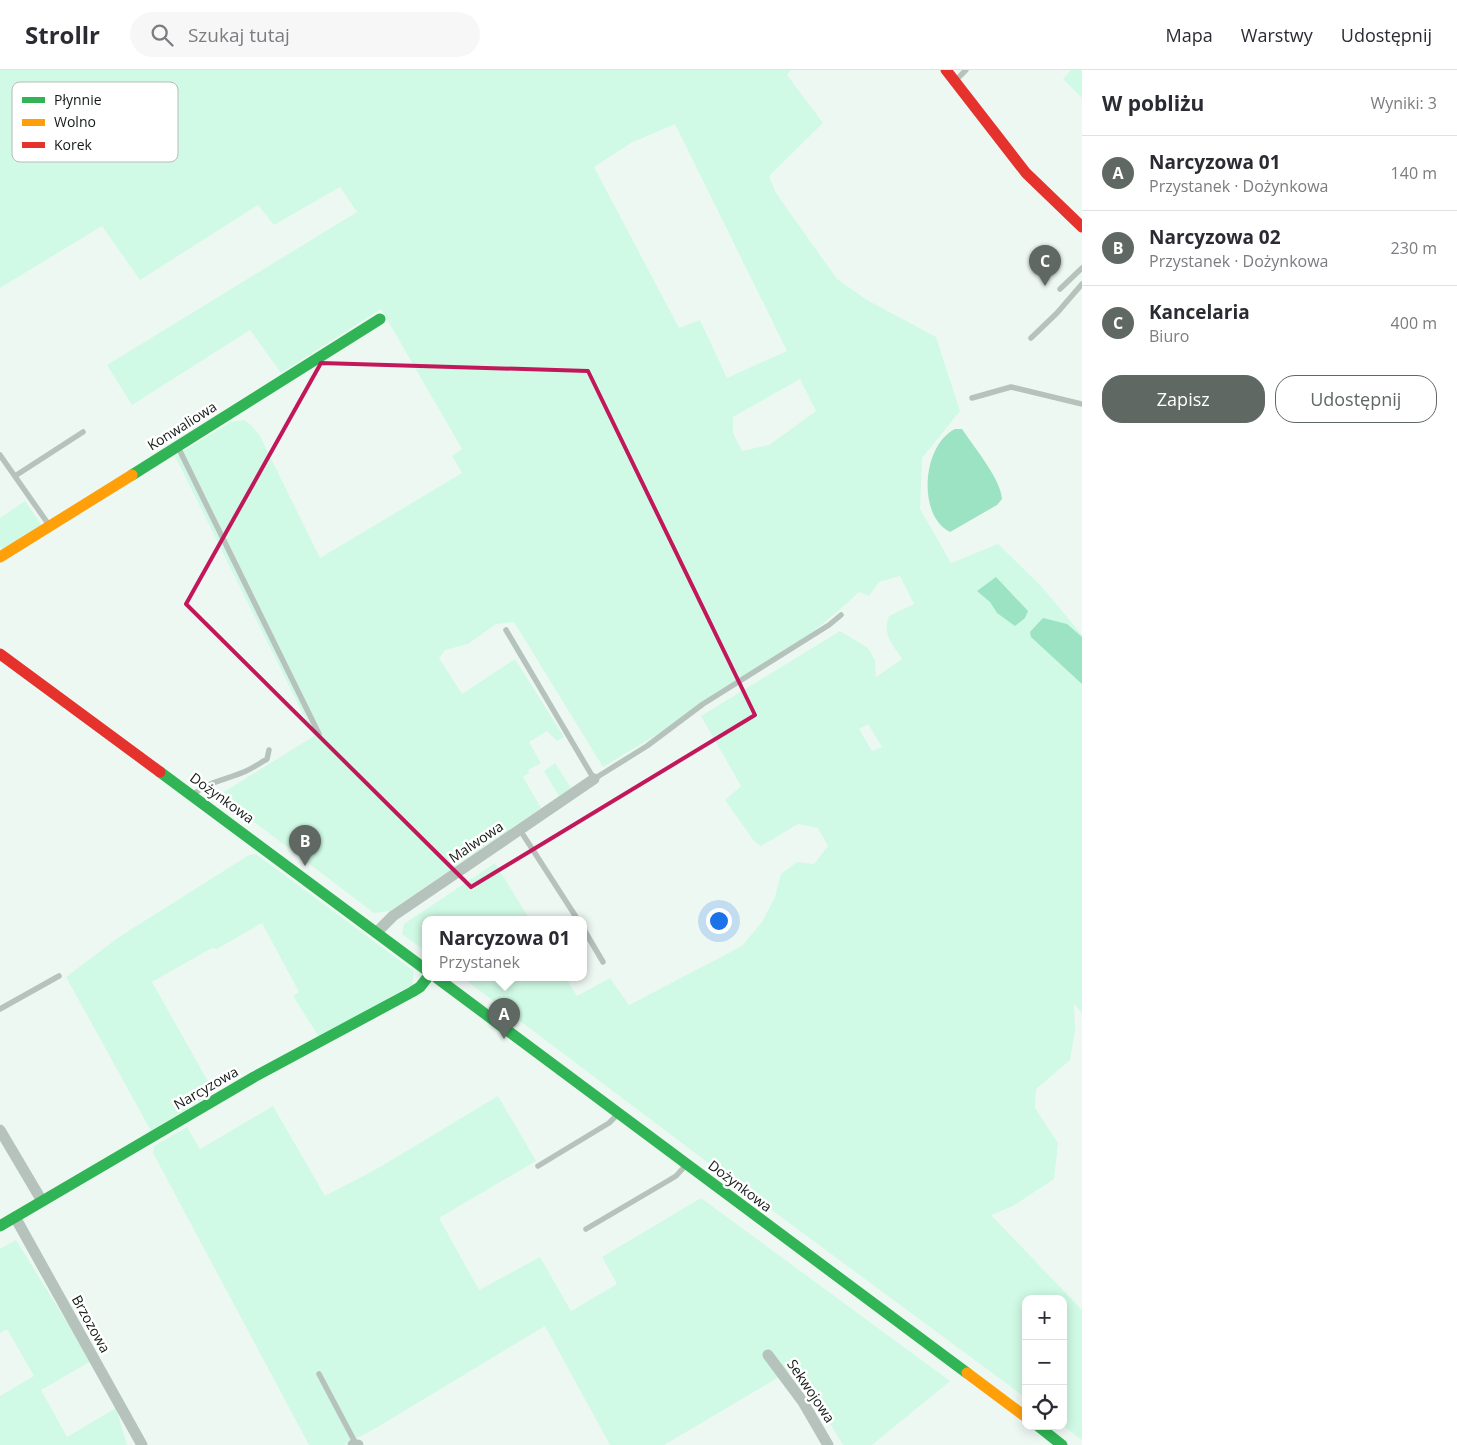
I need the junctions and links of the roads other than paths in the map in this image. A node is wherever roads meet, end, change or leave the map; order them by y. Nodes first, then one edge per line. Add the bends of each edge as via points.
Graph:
1 (946, 70) edge
2 (966, 70) edge
3 (955, 82) junction
4 (1082, 227) edge
5 (1082, 268) edge
6 (1082, 284) edge
7 (1060, 289) dead end
8 (380, 320) dead end
9 (1031, 338) dead end
10 (972, 398) dead end
11 (1082, 404) edge
12 (84, 432) dead end
13 (178, 447) junction
14 (0, 455) edge
15 (15, 476) junction
16 (50, 527) junction
17 (0, 557) edge
18 (841, 615) dead end
19 (506, 630) dead end
20 (0, 654) edge
21 (319, 734) dead end
22 (269, 750) dead end
23 (594, 779) junction
24 (193, 795) junction
25 (520, 830) junction
26 (575, 916) edge
27 (377, 932) junction
28 (587, 935) edge
29 (603, 962) dead end
30 (422, 967) edge
31 (59, 976) dead end
32 (425, 981) edge
33 (441, 981) edge
34 (0, 1010) edge
35 (618, 1114) junction
36 (0, 1130) edge
37 (686, 1164) junction
38 (538, 1166) dead end
39 (42, 1200) junction
40 (14, 1217) junction
41 (0, 1226) edge
42 (586, 1229) dead end
43 (768, 1355) dead end
44 (319, 1374) dead end
45 (1022, 1414) edge
46 (1043, 1430) edge
47 (142, 1445) edge
48 (356, 1445) edge
49 (828, 1445) edge
50 (1062, 1445) edge

1 - 3 street
2 - 3 lane
3 - 4 street via 1016,161
5 - 7 lane
6 - 9 lane
8 - 13 street, Konwaliowa
10 - 11 lane via 1011,387
12 - 15 lane
13 - 16 street, Konwaliowa
13 - 21 lane
14 - 15 lane
15 - 16 lane
16 - 17 street, Konwaliowa
18 - 23 lane via 702,704 647,746
19 - 23 lane
20 - 24 street, Dożynkowa
22 - 24 lane via 266,759 258,764 201,788
23 - 25 street, Malwowa
24 - 27 street, Dożynkowa
25 - 26 lane
25 - 27 street, Malwowa via 393,916
27 - 30 street, Dożynkowa
28 - 29 lane
31 - 34 lane
32 - 39 street, Narcyzowa via 412,992 254,1077
33 - 35 street, Dożynkowa
35 - 37 street, Dożynkowa
35 - 38 lane via 609,1123
36 - 39 street
37 - 42 lane via 676,1176
37 - 45 street, Dożynkowa
39 - 40 street, Narcyzowa
40 - 41 street, Narcyzowa
40 - 47 street, Brzozowa
43 - 49 street, Sekwojowa via 803,1402
44 - 48 lane
46 - 50 street

